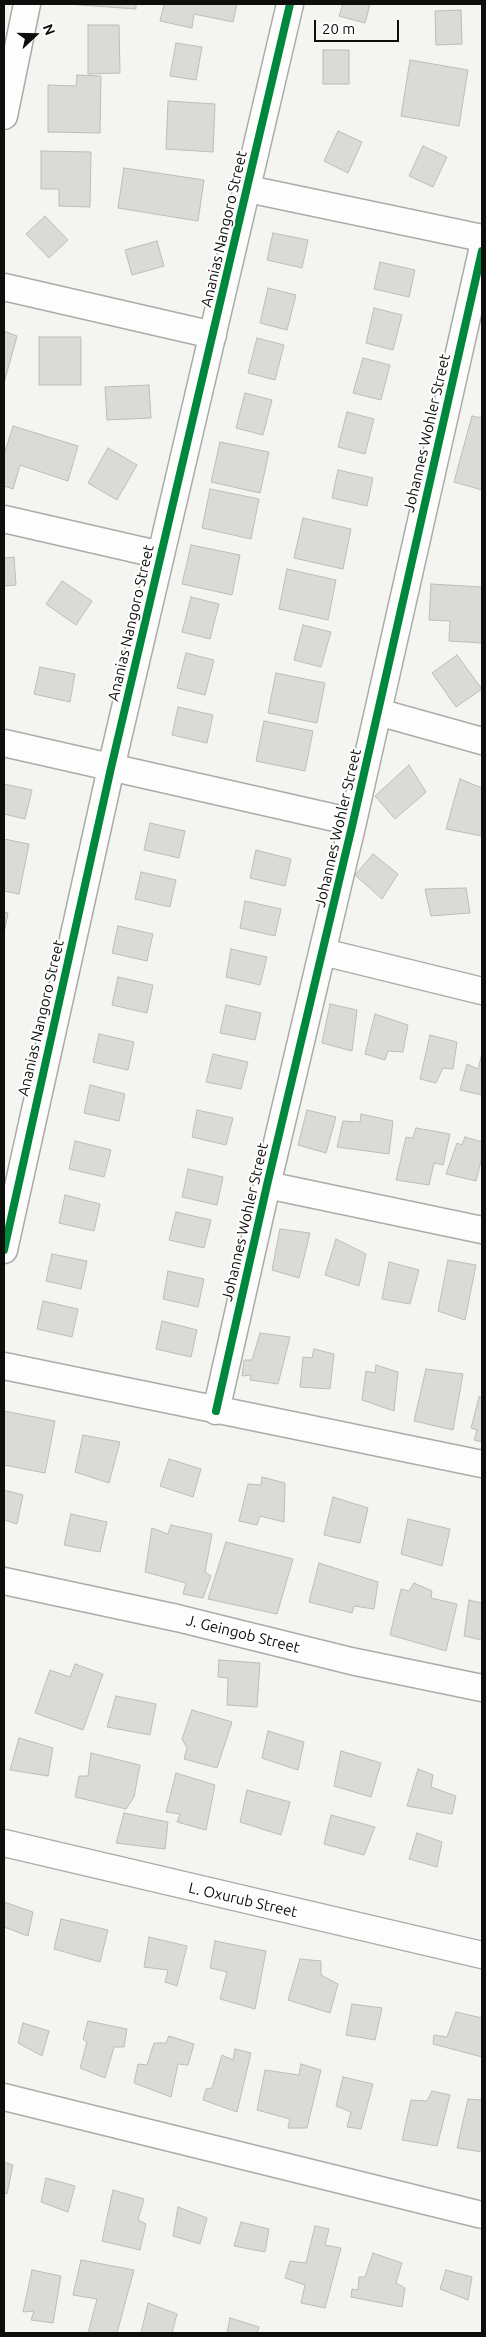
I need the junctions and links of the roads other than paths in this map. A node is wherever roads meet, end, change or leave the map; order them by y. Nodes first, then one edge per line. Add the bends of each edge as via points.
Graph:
1 (27, 4) edge
2 (290, 4) edge
3 (4, 116) edge
4 (248, 189) junction
5 (482, 238) edge
6 (482, 251) edge
7 (4, 287) edge
8 (213, 334) junction
9 (4, 519) edge
10 (161, 555) junction
11 (378, 712) junction
12 (482, 741) edge
13 (4, 743) edge
14 (111, 768) junction
15 (354, 822) junction
16 (323, 952) junction
17 (482, 991) edge
18 (267, 1185) junction
19 (482, 1230) edge
20 (4, 1250) edge
21 (4, 1366) edge
22 (216, 1411) junction
23 (482, 1464) edge
24 (4, 1581) edge
25 (482, 1688) edge
26 (4, 1843) edge
27 (482, 1955) edge
28 (4, 2096) edge
29 (482, 2216) edge

1 - 3 street
2 - 4 street, Ananias Nangoro Street
4 - 5 street
4 - 8 street, Ananias Nangoro Street
6 - 11 street, Johannes Wohler Street
7 - 8 street
8 - 10 street, Ananias Nangoro Street
9 - 10 street
10 - 14 street, Ananias Nangoro Street
11 - 12 street
11 - 15 street, Johannes Wohler Street
13 - 14 street
14 - 15 street
14 - 20 street, Ananias Nangoro Street
15 - 16 street, Johannes Wohler Street
16 - 17 street
16 - 18 street, Johannes Wohler Street
18 - 19 street
18 - 22 street, Johannes Wohler Street
21 - 22 street
22 - 23 street
24 - 25 street, J. Geingob Street
26 - 27 street, L. Oxurub Street
28 - 29 street

